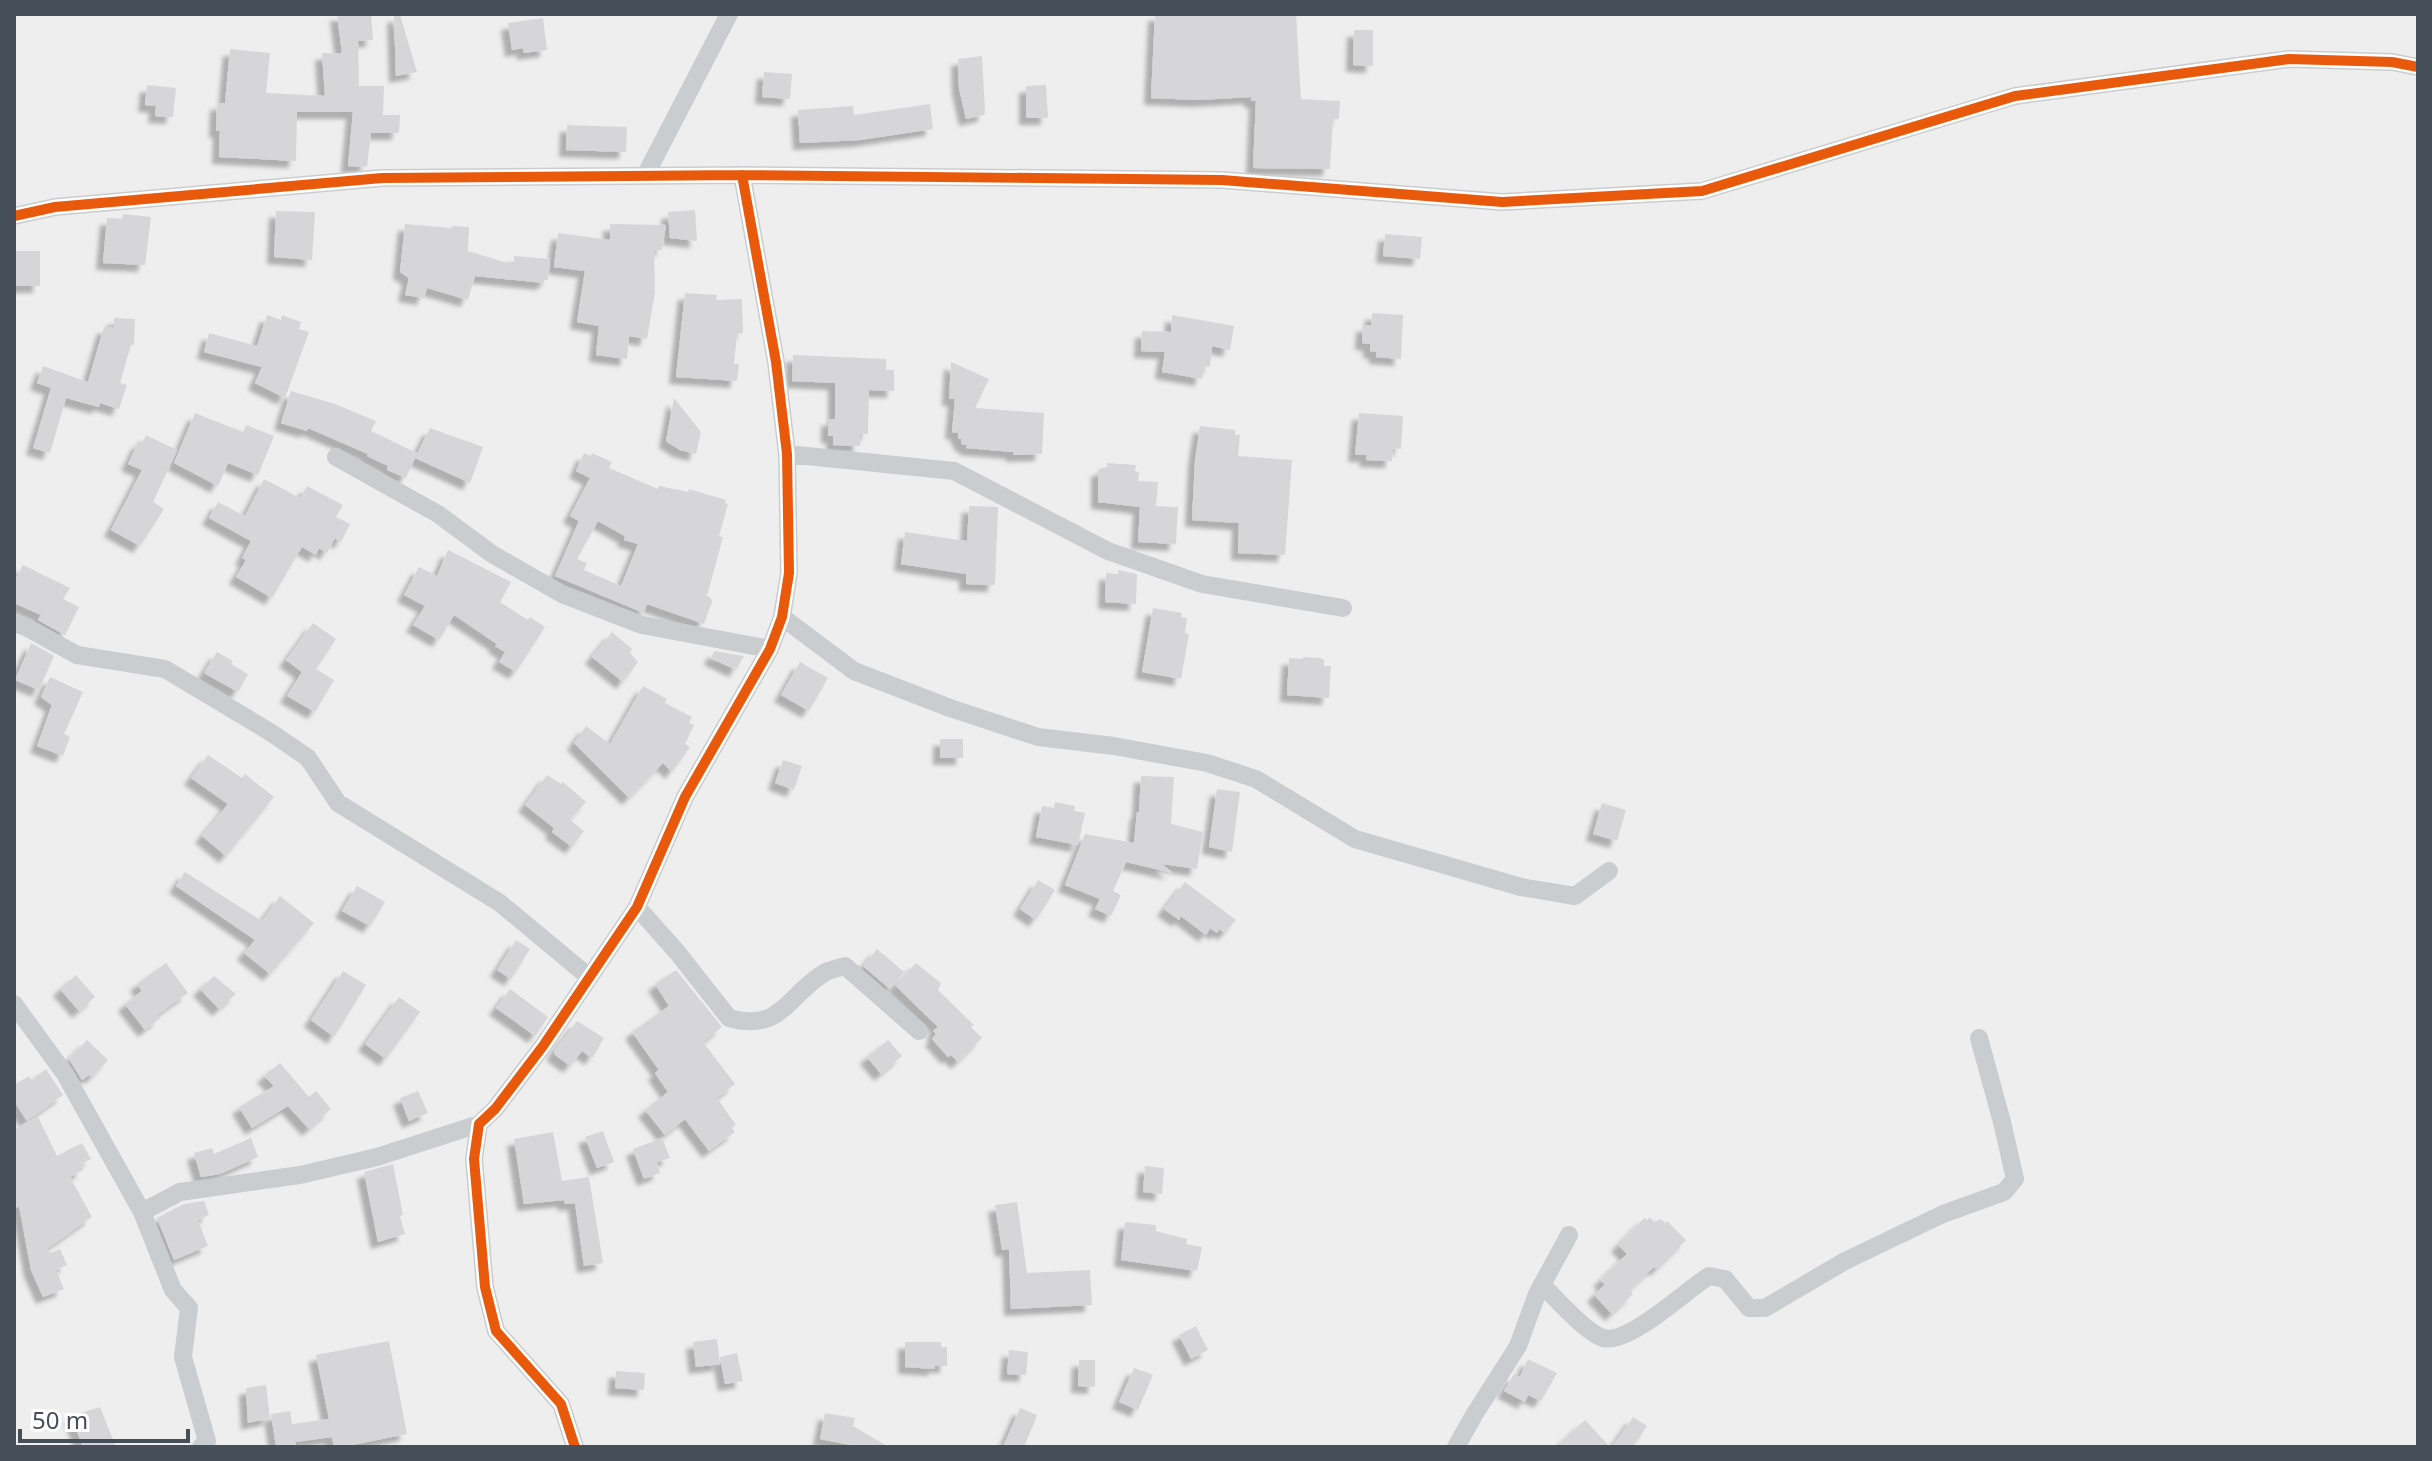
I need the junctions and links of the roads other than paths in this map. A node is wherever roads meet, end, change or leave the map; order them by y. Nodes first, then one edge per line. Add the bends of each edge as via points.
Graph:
1 (729, 14) edge
2 (2418, 67) edge
3 (742, 175) junction
4 (645, 176) junction
5 (14, 216) edge
6 (787, 454) junction
7 (336, 457) dead end
8 (1343, 608) dead end
9 (782, 617) junction
10 (14, 623) edge
11 (770, 649) junction
12 (1609, 871) dead end
13 (637, 907) junction
14 (589, 977) junction
15 (14, 1004) edge
16 (919, 1031) dead end
17 (1979, 1038) dead end
18 (479, 1124) junction
19 (142, 1212) junction
20 (1569, 1235) dead end
21 (1542, 1285) junction
22 (201, 1447) edge
23 (575, 1447) edge
24 (1456, 1447) edge

1 - 4 street
2 - 3 street via 2289,59 2015,96 1736,182 1687,192 1502,202 1222,180
3 - 4 street
3 - 6 street
4 - 5 street via 382,178 55,207
6 - 8 street via 954,471 1108,551 1202,584
6 - 9 street via 789,573
7 - 11 street via 438,514 492,554 562,594 642,625
9 - 11 street
9 - 12 street via 854,671 881,682 1038,737 1114,746 1232,771 1256,779 1355,839 1521,887 1575,896
10 - 14 street via 77,655 165,669 270,732 308,758 338,803 500,903
11 - 13 street via 685,797
13 - 14 street
13 - 16 street via 729,1018 774,1018 826,972 845,966
14 - 18 street via 543,1046
15 - 19 street via 65,1074
17 - 21 street via 2015,1179 2004,1192 1943,1214 1845,1261 1765,1308 1749,1308 1725,1279 1709,1276 1618,1338 1590,1329
18 - 19 street via 300,1175 180,1192
18 - 23 street via 474,1159 485,1287 496,1331 561,1404
19 - 22 street via 173,1290 189,1308 183,1357 207,1441
20 - 21 street
21 - 24 street via 1518,1346

